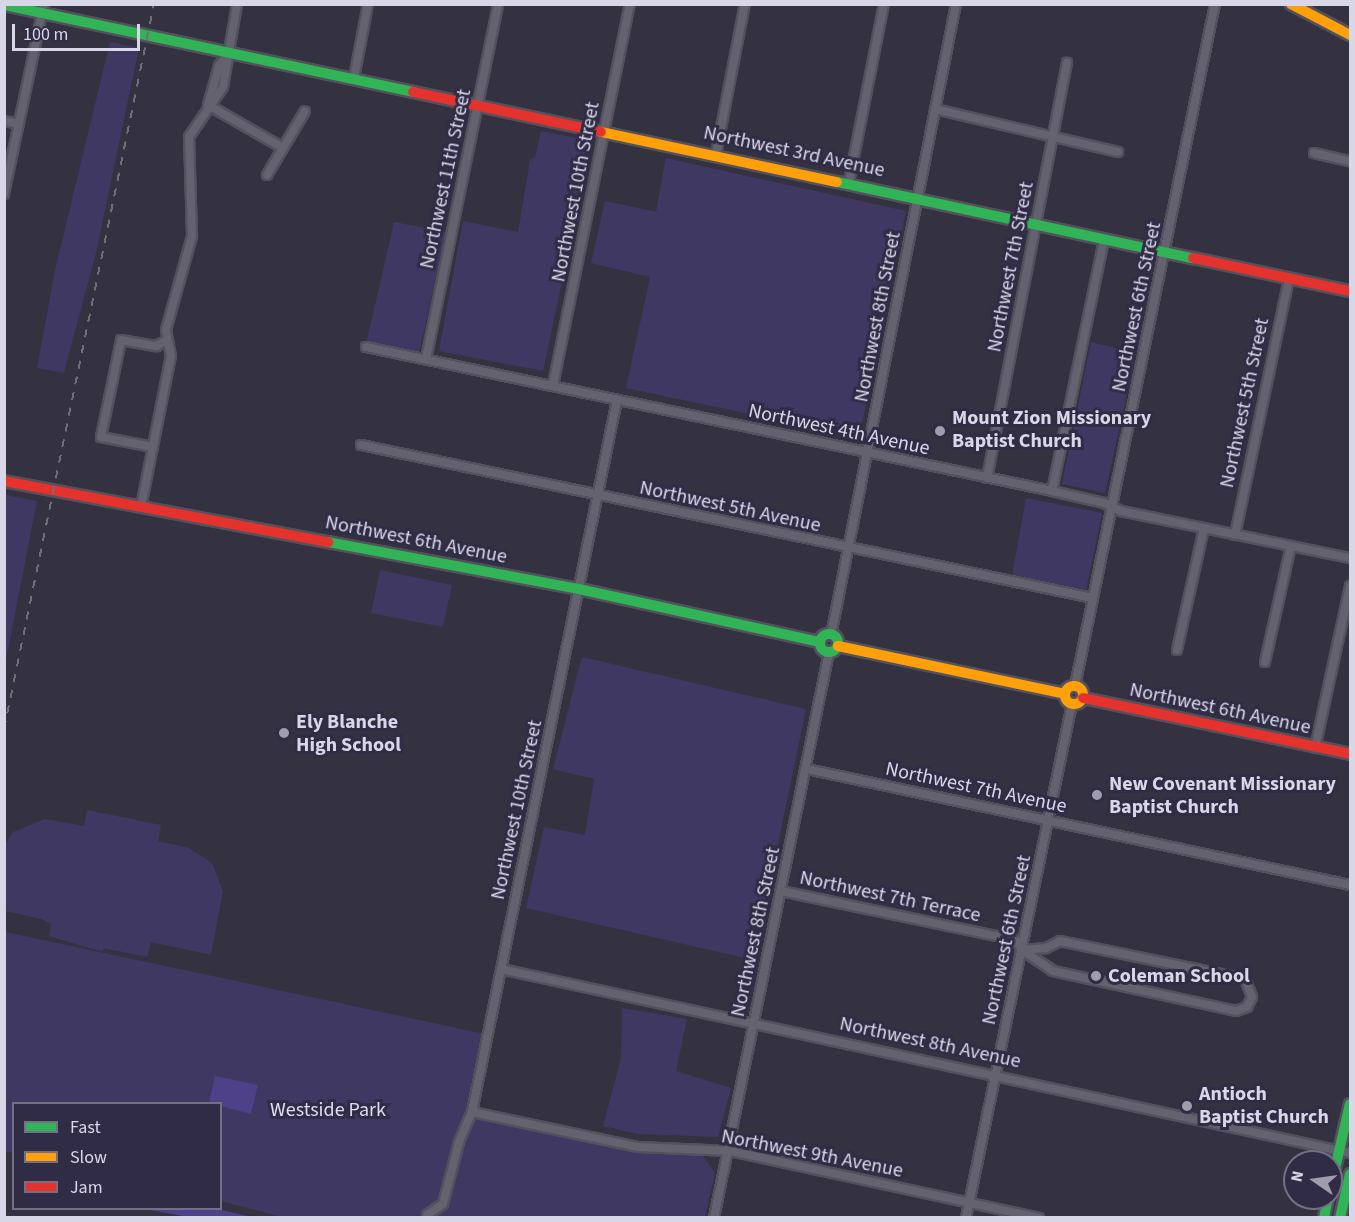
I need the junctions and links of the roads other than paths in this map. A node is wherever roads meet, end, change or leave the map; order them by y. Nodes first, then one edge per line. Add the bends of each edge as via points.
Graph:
1 (237, 4) edge
2 (368, 4) edge
3 (498, 4) edge
4 (630, 4) edge
5 (745, 4) edge
6 (884, 4) edge
7 (956, 4) edge
8 (1215, 4) edge
9 (1291, 4) edge
10 (4, 5) edge
11 (43, 9) edge
12 (1350, 35) edge
13 (228, 53) junction
14 (1067, 63) dead end
15 (354, 78) junction
16 (479, 104) junction
17 (208, 105) junction
18 (935, 109) junction
19 (305, 111) dead end
20 (4, 121) edge
21 (19, 124) junction
22 (605, 130) junction
23 (1053, 138) junction
24 (283, 148) junction
25 (1118, 152) dead end
26 (1314, 153) dead end
27 (716, 154) junction
28 (1350, 161) edge
29 (267, 175) dead end
30 (849, 182) junction
31 (4, 194) edge
32 (918, 196) junction
33 (1038, 224) junction
34 (1104, 239) junction
35 (1166, 252) junction
36 (1289, 278) junction
37 (1350, 291) edge
38 (166, 341) junction
39 (366, 347) dead end
40 (426, 359) junction
41 (553, 385) junction
42 (617, 400) junction
43 (361, 445) dead end
44 (153, 447) junction
45 (868, 454) junction
46 (987, 478) junction
47 (4, 481) edge
48 (1052, 491) junction
49 (597, 496) junction
50 (1112, 506) junction
51 (141, 507) junction
52 (1204, 528) junction
53 (1235, 535) junction
54 (1291, 546) junction
55 (848, 549) junction
56 (1350, 558) edge
57 (1350, 586) edge
58 (579, 589) junction
59 (1093, 598) junction
60 (831, 634) junction
61 (820, 642) junction
62 (833, 649) junction
63 (1177, 650) dead end
64 (1265, 662) dead end
65 (1075, 686) junction
66 (1065, 694) junction
67 (1083, 698) junction
68 (1072, 704) junction
69 (1315, 748) junction
70 (1350, 754) edge
71 (807, 769) junction
72 (1049, 821) junction
73 (1350, 885) edge
74 (781, 891) junction
75 (1022, 950) junction
76 (501, 969) junction
77 (754, 1024) junction
78 (996, 1073) junction
79 (1350, 1104) edge
80 (472, 1112) junction
81 (729, 1151) junction
82 (1345, 1151) edge
83 (1350, 1174) edge
84 (969, 1203) junction
85 (427, 1215) dead end
86 (714, 1218) edge
87 (966, 1218) edge
88 (1039, 1218) edge
89 (1340, 1218) edge

1 - 13 street
2 - 15 street
3 - 16 street, Northwest 11th Street
4 - 22 street, Northwest 10th Street
5 - 27 street
6 - 30 street
7 - 18 street, Northwest 8th Street
8 - 35 street, Northwest 6th Street
9 - 12 street
10 - 11 street, Northwest 3rd Avenue
11 - 13 street, Northwest 3rd Avenue
11 - 21 street
13 - 15 street, Northwest 3rd Avenue
13 - 17 street via 223,87 218,98
14 - 23 street, Northwest 7th Street
15 - 16 street, Northwest 3rd Avenue
16 - 22 street, Northwest 3rd Avenue
16 - 40 street, Northwest 11th Street
17 - 24 street
17 - 38 street via 189,137 192,236
18 - 23 street
18 - 32 street, Northwest 8th Street
19 - 24 street
20 - 21 street
21 - 31 street
22 - 27 street, Northwest 3rd Avenue
22 - 41 street, Northwest 10th Street
23 - 25 street
23 - 33 street, Northwest 7th Street
24 - 29 street
26 - 28 street
27 - 30 street, Northwest 3rd Avenue
30 - 32 street, Northwest 3rd Avenue
32 - 33 street, Northwest 3rd Avenue
32 - 45 street, Northwest 8th Street
33 - 34 street, Northwest 3rd Avenue
33 - 46 street, Northwest 7th Street
34 - 35 street, Northwest 3rd Avenue
34 - 48 street
35 - 36 street, Northwest 3rd Avenue
35 - 50 street, Northwest 6th Street
36 - 37 street, Northwest 3rd Avenue
36 - 53 street, Northwest 5th Street
38 - 44 street via 171,356
38 - 44 street via 156,346 121,340 101,437
39 - 40 street, Northwest 4th Avenue
40 - 41 street, Northwest 4th Avenue
41 - 42 street, Northwest 4th Avenue
42 - 45 street, Northwest 4th Avenue
42 - 49 street, Northwest 10th Street
43 - 49 street, Northwest 5th Avenue
44 - 51 street
45 - 46 street, Northwest 4th Avenue
45 - 55 street, Northwest 8th Street
46 - 48 street, Northwest 4th Avenue
47 - 51 street, Northwest 6th Avenue
48 - 50 street, Northwest 4th Avenue
49 - 55 street, Northwest 5th Avenue
49 - 58 street, Northwest 10th Street
50 - 52 street, Northwest 4th Avenue
50 - 59 street, Northwest 6th Street
51 - 58 street, Northwest 6th Avenue
52 - 53 street, Northwest 4th Avenue
52 - 63 street
53 - 54 street, Northwest 4th Avenue
54 - 56 street, Northwest 4th Avenue
54 - 64 street
55 - 59 street, Northwest 5th Avenue
55 - 60 street, Northwest 8th Street
57 - 69 street
58 - 61 street, Northwest 6th Avenue
58 - 76 street, Northwest 10th Street
59 - 65 street, Northwest 6th Street
60 - 61 street
60 - 62 street
61 - 62 street
62 - 66 street
62 - 71 street, Northwest 8th Street
65 - 66 street
65 - 67 street via 1083,691
66 - 68 street
67 - 68 street
67 - 69 street, Northwest 6th Avenue
68 - 72 street, Northwest 6th Street
69 - 70 street, Northwest 6th Avenue
71 - 72 street, Northwest 7th Avenue
71 - 74 street, Northwest 8th Street
72 - 73 street, Northwest 7th Avenue
72 - 75 street, Northwest 6th Street
74 - 75 street, Northwest 7th Terrace via 1016,940
74 - 77 street, Northwest 8th Street
75 - 75 street, Northwest 7th Terrace via 1046,948 1060,941 1245,979 1252,997 1247,1007 1236,1011 1053,971
75 - 78 street, Northwest 6th Street
76 - 77 street, Northwest 8th Avenue
76 - 80 street, Northwest 10th Street
77 - 78 street, Northwest 8th Avenue
77 - 81 street, Northwest 8th Street
78 - 82 street, Northwest 8th Avenue
78 - 84 street, Northwest 6th Street
79 - 82 street
80 - 81 street, Northwest 9th Avenue via 638,1147
80 - 85 street, Northwest 10th Street via 459,1142 443,1204
81 - 84 street, Northwest 9th Avenue
81 - 86 street, Northwest 8th Street
83 - 89 street
84 - 87 street, Northwest 6th Street
84 - 88 street, Northwest 9th Avenue

